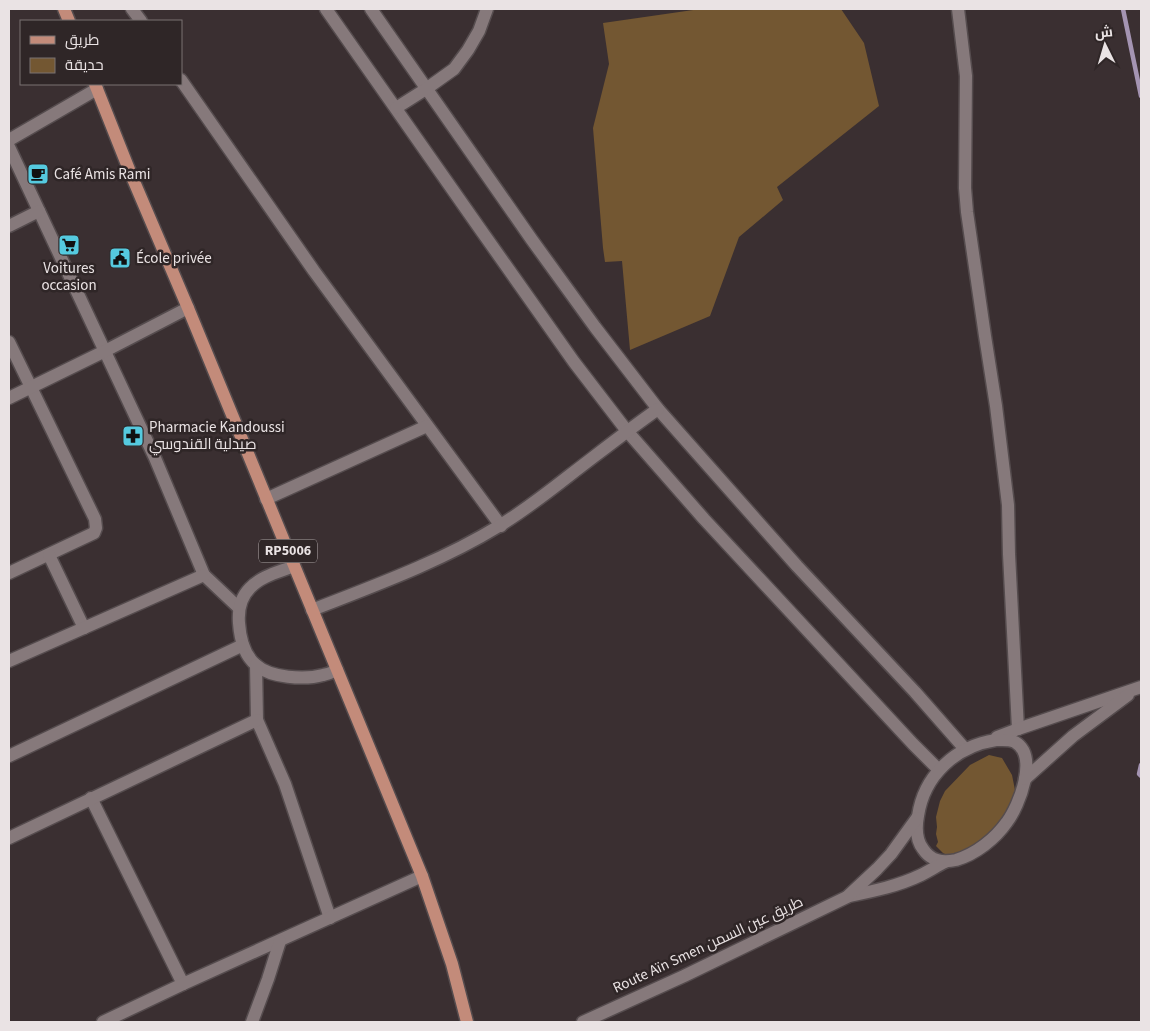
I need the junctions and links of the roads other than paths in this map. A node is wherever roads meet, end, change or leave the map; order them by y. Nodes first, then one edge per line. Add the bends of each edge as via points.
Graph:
1 (132, 9) edge
2 (326, 9) edge
3 (371, 9) edge
4 (487, 9) edge
5 (958, 9) edge
6 (140, 20) edge
7 (182, 81) edge
8 (96, 86) edge
9 (426, 88) junction
10 (396, 108) junction
11 (9, 140) edge
12 (9, 147) edge
13 (39, 211) junction
14 (9, 226) edge
15 (188, 308) junction
16 (9, 342) edge
17 (105, 351) junction
18 (30, 387) junction
19 (9, 398) edge
20 (658, 409) junction
21 (427, 426) junction
22 (627, 431) junction
23 (266, 499) junction
24 (501, 526) junction
25 (49, 555) junction
26 (294, 566) junction
27 (9, 574) edge
28 (204, 575) junction
29 (239, 608) junction
30 (312, 610) junction
31 (84, 628) junction
32 (243, 646) junction
33 (9, 662) edge
34 (256, 665) junction
35 (338, 670) junction
36 (1139, 688) edge
37 (257, 720) junction
38 (1018, 729) junction
39 (988, 741) junction
40 (965, 749) junction
41 (9, 756) edge
42 (938, 770) junction
43 (1025, 779) junction
44 (91, 798) junction
45 (918, 818) junction
46 (9, 827) edge
47 (23, 832) junction
48 (9, 838) edge
49 (945, 862) junction
50 (422, 876) junction
51 (847, 897) junction
52 (330, 918) junction
53 (280, 941) junction
54 (183, 984) junction
55 (103, 1022) edge
56 (252, 1022) edge
57 (467, 1022) edge
58 (584, 1022) edge

1 - 6 street
2 - 10 street
3 - 9 street
4 - 9 street via 479,31 454,69
5 - 38 street via 966,76 965,188 1008,505
7 - 21 street
8 - 11 street
8 - 15 main road, RP5006
9 - 10 street
9 - 20 street via 537,248
10 - 22 street
12 - 13 street
13 - 14 street
13 - 17 street
15 - 17 street
15 - 23 main road, RP5006
16 - 18 street
17 - 18 street
17 - 28 street
18 - 19 street
18 - 25 street via 96,524 94,533
20 - 22 street
20 - 40 street
21 - 23 street
21 - 24 street
22 - 24 street
22 - 42 street via 704,519
23 - 26 main road, RP5006
24 - 30 street via 423,566
25 - 27 street
25 - 31 street
26 - 29 street via 249,588
26 - 30 main road, RP5006
28 - 29 street
28 - 31 street
29 - 32 street
30 - 35 main road, RP5006
31 - 33 street
32 - 34 street
32 - 41 street
34 - 35 street via 273,674 294,677 314,677
34 - 37 street
35 - 50 main road, RP5006
36 - 38 street
36 - 43 street via 1073,736
37 - 44 street
37 - 52 street via 285,784
38 - 39 street
39 - 40 street
39 - 43 street via 1004,740 1018,745 1026,761
40 - 42 street
42 - 45 street via 925,792
43 - 49 street via 1016,809 997,835 973,852
44 - 47 street
44 - 54 street
45 - 49 street via 917,836 922,849 933,860
45 - 51 street, Route Aïn Smen طريق عين السمن via 891,854
46 - 47 street
47 - 48 street
49 - 51 street, Route Aïn Smen طريق عين السمن via 901,883
50 - 52 street
50 - 57 main road, RP5006 via 452,964
51 - 58 street, Route Aïn Smen طريق عين السمن
52 - 53 street
53 - 54 street
53 - 56 street
54 - 55 street

